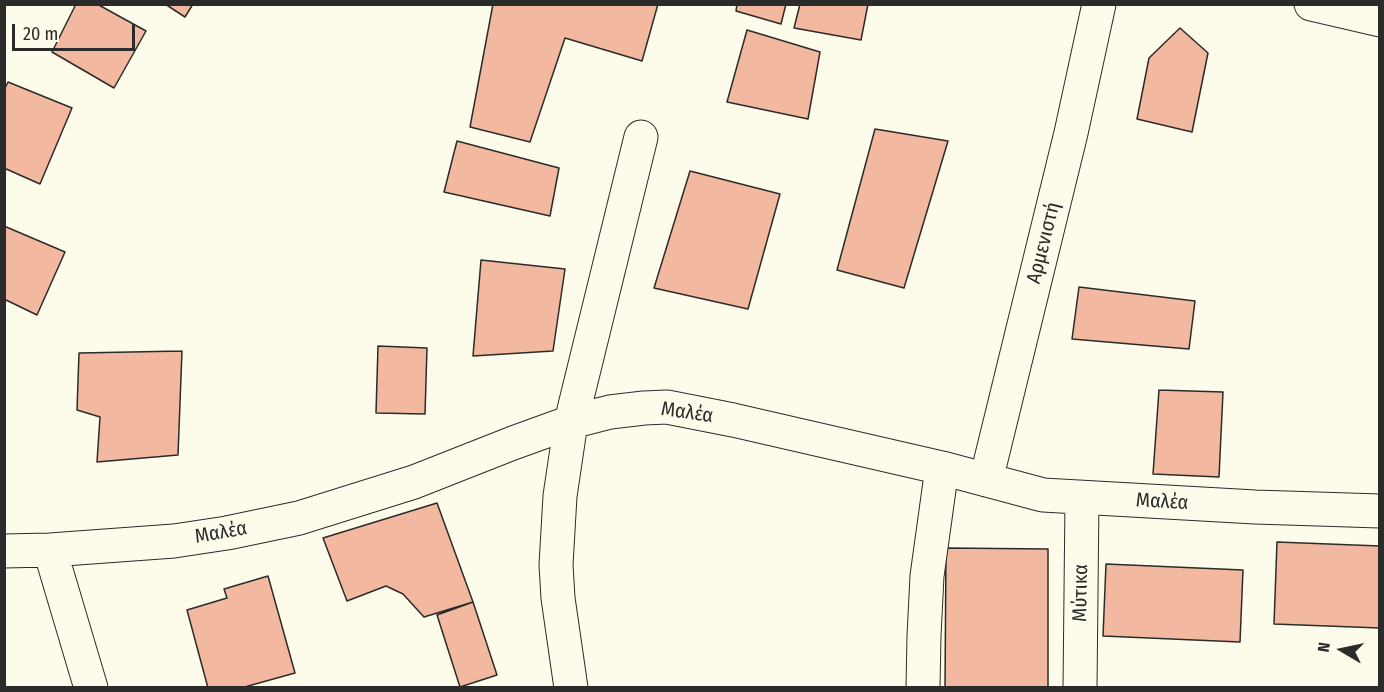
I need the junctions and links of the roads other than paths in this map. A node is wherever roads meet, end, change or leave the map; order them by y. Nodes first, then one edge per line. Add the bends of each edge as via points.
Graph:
1 (1099, 4) edge
2 (1311, 4) edge
3 (1380, 20) edge
4 (641, 137) dead end
5 (571, 422) junction
6 (942, 468) junction
7 (986, 480) junction
8 (1082, 498) junction
9 (1380, 511) edge
10 (50, 550) junction
11 (4, 552) edge
12 (91, 687) edge
13 (570, 687) edge
14 (923, 687) edge
15 (1080, 687) edge

1 - 7 street, Αρμενιστή
2 - 3 street
4 - 5 street
5 - 6 street, Μαλέα via 610,412 667,408
5 - 10 street, Μαλέα via 414,482 299,518 174,541
5 - 13 street via 560,496 556,565
6 - 7 street, Μαλέα
6 - 14 street via 927,576
7 - 8 street, Μαλέα via 1043,495
8 - 9 street, Μαλέα
8 - 15 street, Μύτικα
10 - 11 street, Μαλέα
10 - 12 street

